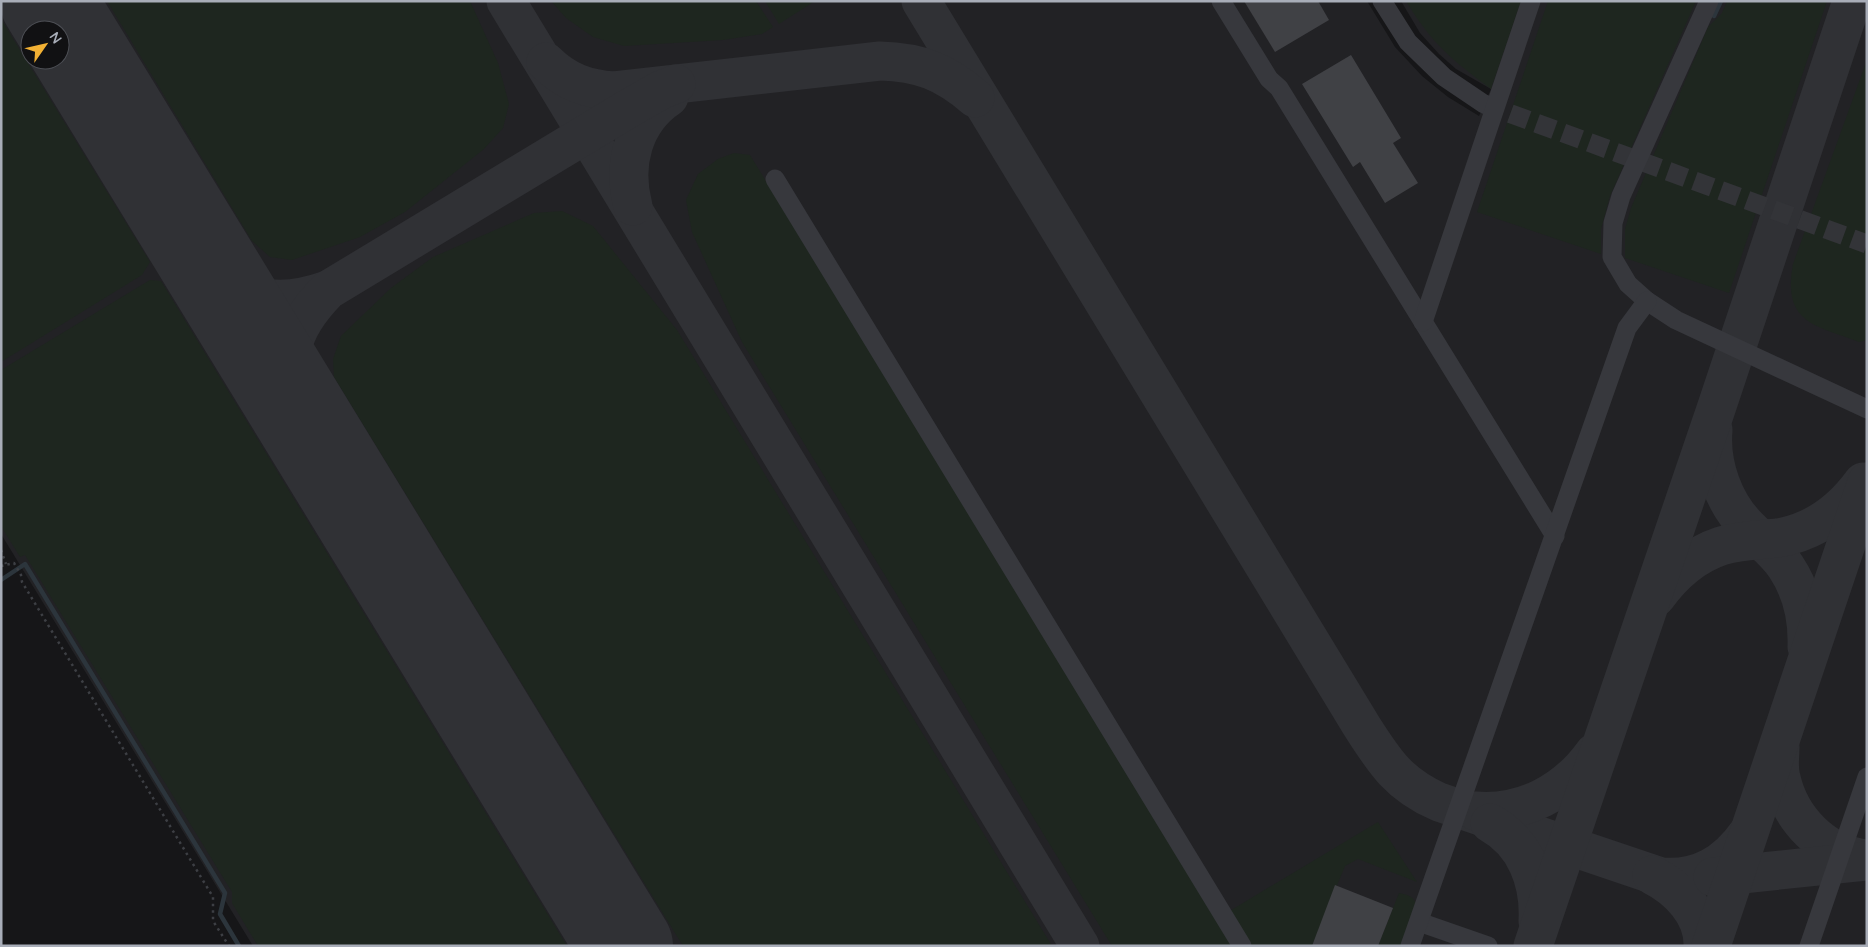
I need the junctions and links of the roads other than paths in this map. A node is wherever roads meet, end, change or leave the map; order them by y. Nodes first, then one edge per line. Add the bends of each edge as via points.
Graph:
1 (1221, 1) edge
2 (1382, 1) edge
3 (1531, 1) edge
4 (1709, 1) edge
5 (1484, 104) tunnel mouth
6 (774, 179) dead end
7 (1647, 301) junction
8 (1423, 322) junction
9 (1867, 409) edge
10 (1555, 536) junction
11 (1867, 777) edge
12 (1419, 922) junction
13 (1242, 946) edge
14 (1410, 946) edge
15 (1488, 946) edge
16 (1809, 946) edge

1 - 8 street via 1268,78 1279,88
2 - 5 street via 1408,42 1444,77
3 - 8 street
4 - 7 street via 1621,196 1613,223 1612,257 1628,284
6 - 13 street
7 - 9 street via 1676,320
7 - 10 street via 1627,328
8 - 10 street
10 - 12 street
11 - 16 street
12 - 14 street
12 - 15 street

